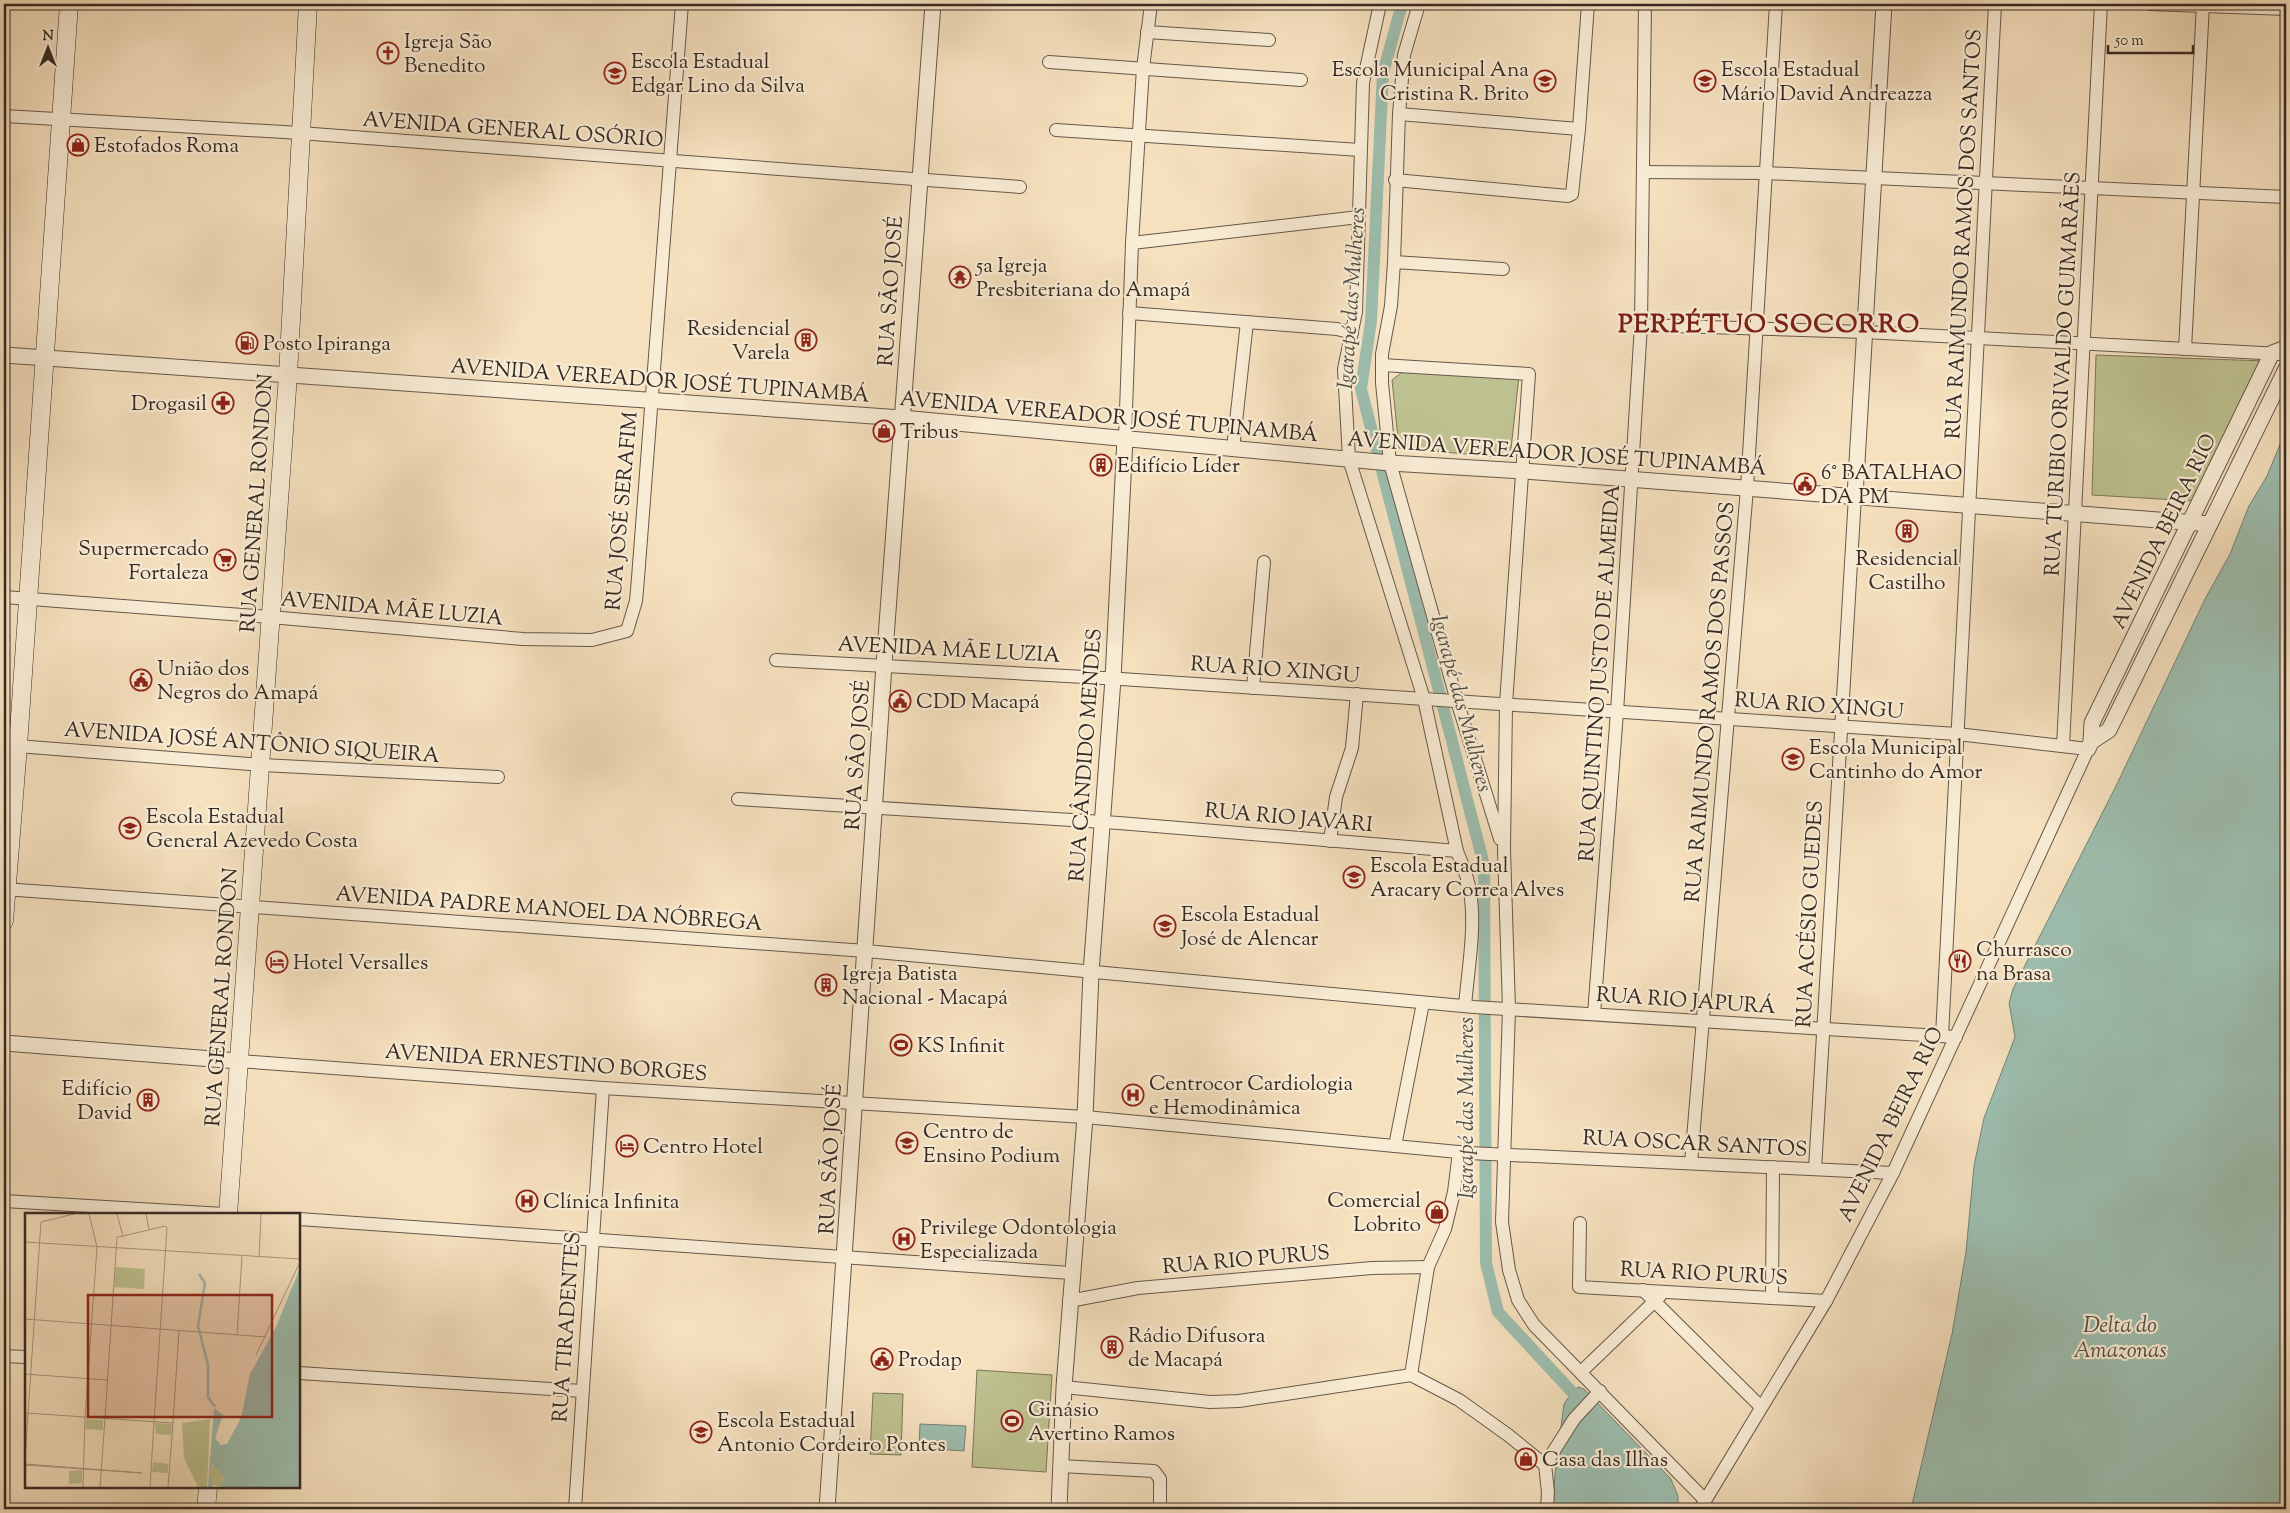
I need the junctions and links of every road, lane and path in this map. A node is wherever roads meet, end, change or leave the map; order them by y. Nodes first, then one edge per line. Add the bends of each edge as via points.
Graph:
1 (70, 4) edge
2 (308, 4) edge
3 (682, 4) edge
4 (933, 4) edge
5 (1151, 4) edge
6 (1380, 4) edge
7 (1419, 4) edge
8 (1588, 4) edge
9 (1645, 4) edge
10 (1776, 4) edge
11 (1884, 4) edge
12 (1995, 4) edge
13 (2101, 4) edge
14 (2150, 4) edge
15 (2203, 5) edge
16 (2286, 9) edge
17 (1147, 32) junction
18 (1269, 40) dead end
19 (1049, 62) dead end
20 (1143, 68) junction
21 (1301, 80) dead end
22 (1398, 114) junction
23 (4, 116) edge
24 (62, 120) junction
25 (1579, 129) junction
26 (1056, 130) dead end
27 (300, 133) junction
28 (1139, 134) junction
29 (1360, 150) junction
30 (670, 160) junction
31 (1643, 172) junction
32 (1766, 173) junction
33 (1874, 178) junction
34 (919, 179) junction
35 (1396, 180) junction
36 (1986, 183) junction
37 (1020, 187) dead end
38 (2091, 188) junction
39 (2193, 193) junction
40 (2286, 197) edge
41 (1359, 217) junction
42 (1132, 243) junction
43 (1394, 262) junction
44 (1503, 269) dead end
45 (1129, 312) junction
46 (1247, 322) junction
47 (1641, 325) junction
48 (1757, 328) junction
49 (1865, 332) junction
50 (1352, 333) junction
51 (1978, 338) junction
52 (2083, 344) junction
53 (2185, 349) junction
54 (2282, 352) edge
55 (4, 355) edge
56 (44, 358) junction
57 (1382, 365) junction
58 (2286, 368) edge
59 (288, 375) junction
60 (651, 400) junction
61 (902, 418) junction
62 (1125, 438) junction
63 (1233, 449) junction
64 (1354, 459) junction
65 (1386, 462) junction
66 (1523, 470) junction
67 (1632, 479) junction
68 (1747, 488) junction
69 (1855, 496) junction
70 (1969, 505) junction
71 (2075, 514) junction
72 (2190, 522) junction
73 (2210, 524) junction
74 (1264, 562) dead end
75 (4, 597) edge
76 (28, 599) junction
77 (270, 616) junction
78 (627, 631) joint
79 (776, 660) dead end
80 (884, 665) junction
81 (1117, 679) junction
82 (1253, 688) junction
83 (1357, 694) junction
84 (1425, 699) junction
85 (1451, 701) junction
86 (1506, 704) junction
87 (1617, 712) junction
88 (1727, 719) junction
89 (1841, 726) junction
90 (1957, 734) junction
91 (11, 746) edge
92 (2063, 746) junction
93 (2090, 746) junction
94 (262, 765) junction
95 (498, 777) dead end
96 (738, 798) dead end
97 (874, 808) junction
98 (1103, 822) junction
99 (1330, 841) junction
100 (1504, 850) junction
101 (1457, 851) junction
102 (5, 889) edge
103 (251, 906) junction
104 (4, 921) edge
105 (866, 951) junction
106 (1091, 973) junction
107 (1423, 1003) junction
108 (1470, 1007) junction
109 (1506, 1009) junction
110 (1594, 1014) junction
111 (1702, 1021) junction
112 (1823, 1029) junction
113 (1942, 1036) junction
114 (1956, 1037) junction
115 (4, 1043) edge
116 (239, 1060) junction
117 (603, 1088) junction
118 (854, 1104) junction
119 (1085, 1116) junction
120 (1395, 1146) junction
121 (1464, 1153) junction
122 (1500, 1154) junction
123 (1691, 1163) junction
124 (1773, 1167) junction
125 (1815, 1169) junction
126 (1894, 1173) junction
127 (4, 1201) edge
128 (207, 1213) edge
129 (228, 1213) edge
130 (300, 1219) edge
131 (1580, 1223) dead end
132 (592, 1239) junction
133 (846, 1258) junction
134 (1428, 1267) junction
135 (1071, 1273) junction
136 (1643, 1290) junction
137 (1665, 1291) junction
138 (1772, 1297) junction
139 (1069, 1301) junction
140 (1826, 1301) junction
141 (1654, 1302) junction
142 (4, 1356) edge
143 (25, 1357) edge
144 (1581, 1372) junction
145 (300, 1373) edge
146 (1411, 1376) junction
147 (1064, 1387) junction
148 (582, 1391) junction
149 (1600, 1391) junction
150 (1762, 1407) junction
151 (1545, 1465) junction
152 (1060, 1466) junction
153 (208, 1488) edge
154 (1702, 1504) edge
155 (206, 1509) edge
156 (575, 1509) edge
157 (827, 1509) edge
158 (1059, 1509) edge
159 (1160, 1509) edge
160 (1546, 1509) edge

1 - 24 main road
2 - 27 main road, RUA GENERAL RONDON
3 - 30 street, RUA JOSÉ SERAFIM
4 - 34 street, RUA SÃO JOSÉ
5 - 17 street, RUA CÂNDIDO MENDES
6 - 29 street via 1363,84
7 - 22 street via 1404,55
8 - 25 street
9 - 31 street, RUA QUINTINO JUSTO DE ALMEIDA
10 - 32 street, RUA RAIMUNDO RAMOS DOS PASSOS
11 - 33 street, RUA ACÉSIO GUEDES
12 - 36 street, RUA RAIMUNDO RAMOS DOS SANTOS
13 - 38 street, RUA TURIBIO ORIVALDO GUIMARÃES
14 - 15 street
15 - 16 street
15 - 39 street
17 - 18 street
17 - 20 street, RUA CÂNDIDO MENDES
19 - 20 street
20 - 21 street
20 - 28 street, RUA CÂNDIDO MENDES
22 - 25 street
22 - 35 street
23 - 24 street, AVENIDA GENERAL OSÓRIO
24 - 27 street, AVENIDA GENERAL OSÓRIO
24 - 56 main road
25 - 35 street via 1572,194 1568,196
26 - 28 street
27 - 30 street, AVENIDA GENERAL OSÓRIO
27 - 59 main road, RUA GENERAL RONDON
28 - 29 street
28 - 42 street, RUA CÂNDIDO MENDES
29 - 41 street
30 - 34 street, AVENIDA GENERAL OSÓRIO
30 - 60 street, RUA JOSÉ SERAFIM
31 - 32 street
31 - 47 street, RUA QUINTINO JUSTO DE ALMEIDA
32 - 33 street
32 - 48 street, RUA RAIMUNDO RAMOS DOS PASSOS
33 - 36 street
33 - 49 street, RUA ACÉSIO GUEDES
34 - 37 street, AVENIDA GENERAL OSÓRIO
34 - 61 street, RUA SÃO JOSÉ
35 - 43 street
36 - 38 street
36 - 51 street, RUA RAIMUNDO RAMOS DOS SANTOS
38 - 39 street
38 - 52 street, RUA TURIBIO ORIVALDO GUIMARÃES
39 - 40 street
39 - 53 street
41 - 42 street
41 - 50 street via 1356,312
42 - 45 street, RUA CÂNDIDO MENDES
43 - 44 street
43 - 57 street
45 - 46 street
45 - 62 street, RUA CÂNDIDO MENDES
46 - 50 street
46 - 63 street
47 - 48 street
47 - 67 street, RUA QUINTINO JUSTO DE ALMEIDA
48 - 49 street
48 - 68 street, RUA RAIMUNDO RAMOS DOS PASSOS
49 - 51 street
49 - 69 street, RUA ACÉSIO GUEDES
50 - 64 street via 1344,369
51 - 52 street
51 - 70 street, RUA RAIMUNDO RAMOS DOS SANTOS
52 - 53 street
52 - 71 street, RUA TURIBIO ORIVALDO GUIMARÃES
53 - 54 street
54 - 72 street, AVENIDA BEIRA RIO
55 - 56 street, AVENIDA VEREADOR JOSÉ TUPINAMBÁ
56 - 59 street, AVENIDA VEREADOR JOSÉ TUPINAMBÁ
56 - 76 main road
57 - 65 street
57 - 66 street via 1529,374
58 - 73 street, AVENIDA BEIRA RIO
59 - 60 street, AVENIDA VEREADOR JOSÉ TUPINAMBÁ
59 - 77 main road, RUA GENERAL RONDON
60 - 61 street, AVENIDA VEREADOR JOSÉ TUPINAMBÁ
60 - 78 street, RUA JOSÉ SERAFIM via 636,601
61 - 62 street, AVENIDA VEREADOR JOSÉ TUPINAMBÁ
61 - 80 street, RUA SÃO JOSÉ
62 - 63 street, AVENIDA VEREADOR JOSÉ TUPINAMBÁ
62 - 81 street, RUA CÂNDIDO MENDES
63 - 64 street, AVENIDA VEREADOR JOSÉ TUPINAMBÁ
64 - 65 street, AVENIDA VEREADOR JOSÉ TUPINAMBÁ
64 - 84 street
65 - 66 street, AVENIDA VEREADOR JOSÉ TUPINAMBÁ
65 - 85 street
66 - 67 street, AVENIDA VEREADOR JOSÉ TUPINAMBÁ
66 - 86 street
67 - 68 street, AVENIDA VEREADOR JOSÉ TUPINAMBÁ
67 - 87 street, RUA QUINTINO JUSTO DE ALMEIDA
68 - 69 street, AVENIDA VEREADOR JOSÉ TUPINAMBÁ
68 - 88 street, RUA RAIMUNDO RAMOS DOS PASSOS
69 - 70 street, AVENIDA VEREADOR JOSÉ TUPINAMBÁ
69 - 89 street, RUA ACÉSIO GUEDES
70 - 71 street, AVENIDA VEREADOR JOSÉ TUPINAMBÁ
70 - 90 street, RUA RAIMUNDO RAMOS DOS SANTOS
71 - 72 street, AVENIDA VEREADOR JOSÉ TUPINAMBÁ
71 - 92 street, RUA TURIBIO ORIVALDO GUIMARÃES
72 - 73 street, AVENIDA VEREADOR JOSÉ TUPINAMBÁ
72 - 93 street, AVENIDA BEIRA RIO via 2092,723
73 - 93 street, AVENIDA BEIRA RIO via 2109,730
74 - 82 street
75 - 76 street, AVENIDA MÃE LUZIA
76 - 77 street, AVENIDA MÃE LUZIA
76 - 91 main road
77 - 78 street, AVENIDA MÃE LUZIA via 542,640 592,640
77 - 94 main road, RUA GENERAL RONDON
79 - 80 street, AVENIDA MÃE LUZIA
80 - 81 street, AVENIDA MÃE LUZIA
80 - 97 street, RUA SÃO JOSÉ
81 - 82 street, RUA RIO XINGU
81 - 98 street, RUA CÂNDIDO MENDES
82 - 83 street, RUA RIO XINGU
83 - 84 street, RUA RIO XINGU
83 - 99 street via 1352,748 1336,797
84 - 85 street
84 - 101 street
85 - 86 street, RUA RIO XINGU
85 - 100 street
86 - 87 street, RUA RIO XINGU
86 - 100 street
87 - 88 street, RUA RIO XINGU
87 - 110 street, RUA QUINTINO JUSTO DE ALMEIDA
88 - 89 street, RUA RIO XINGU
88 - 111 street, RUA RAIMUNDO RAMOS DOS PASSOS
89 - 90 street, RUA RIO XINGU
89 - 112 street, RUA ACÉSIO GUEDES
90 - 92 street, RUA RIO XINGU
90 - 113 street, RUA RAIMUNDO RAMOS DOS SANTOS
91 - 94 street, AVENIDA JOSÉ ANTÔNIO SIQUEIRA
91 - 102 main road
92 - 93 street, RUA RIO XINGU
93 - 114 street, AVENIDA BEIRA RIO
94 - 95 street, AVENIDA JOSÉ ANTÔNIO SIQUEIRA
94 - 103 main road, RUA GENERAL RONDON
96 - 97 street
97 - 98 street
97 - 105 street, RUA SÃO JOSÉ
98 - 99 street, RUA RIO JAVARI
98 - 106 street, RUA CÂNDIDO MENDES
99 - 101 street, RUA RIO JAVARI
100 - 109 street
101 - 108 street via 1468,882 1472,915
102 - 103 street, AVENIDA PADRE MANOEL DA NÓBREGA
102 - 104 main road
103 - 105 street, AVENIDA PADRE MANOEL DA NÓBREGA
103 - 116 main road, RUA GENERAL RONDON
105 - 106 street, AVENIDA PADRE MANOEL DA NÓBREGA
105 - 118 street, RUA SÃO JOSÉ
106 - 107 street
106 - 119 street, RUA CÂNDIDO MENDES
107 - 108 street
107 - 120 street
108 - 109 street, RUA RIO JAPURÁ
109 - 110 street, RUA RIO JAPURÁ
109 - 122 street
110 - 111 street, RUA RIO JAPURÁ
111 - 112 street, RUA RIO JAPURÁ
111 - 123 street, RUA RAIMUNDO RAMOS DOS PASSOS
112 - 113 street, RUA RIO JAPURÁ
112 - 125 street, RUA ACÉSIO GUEDES
113 - 114 street, RUA RIO JAPURÁ
114 - 126 street, AVENIDA BEIRA RIO
115 - 116 street, AVENIDA ERNESTINO BORGES
116 - 117 street, AVENIDA ERNESTINO BORGES
116 - 129 main road, RUA GENERAL RONDON
117 - 118 street, AVENIDA ERNESTINO BORGES
117 - 132 street, RUA TIRADENTES
118 - 119 street, AVENIDA ERNESTINO BORGES
118 - 133 street, RUA SÃO JOSÉ
119 - 120 street
119 - 135 street, RUA CÂNDIDO MENDES
120 - 121 street
121 - 122 street, RUA OSCAR SANTOS
121 - 134 street via 1445,1229
122 - 123 street, RUA OSCAR SANTOS
122 - 144 street via 1502,1222 1509,1270 1518,1300 1534,1325
123 - 124 street, RUA OSCAR SANTOS
124 - 125 street, RUA OSCAR SANTOS
124 - 138 street
125 - 126 street, RUA OSCAR SANTOS
126 - 140 street, AVENIDA BEIRA RIO
127 - 128 street
130 - 132 street
131 - 136 street, RUA RIO PURUS via 1579,1287
132 - 133 street
132 - 148 street, RUA TIRADENTES
133 - 135 street
133 - 157 street, RUA SÃO JOSÉ
134 - 139 street, RUA RIO PURUS via 1372,1268 1138,1288
134 - 146 street
135 - 139 street, RUA CÂNDIDO MENDES
136 - 137 street, RUA RIO PURUS
136 - 141 street
137 - 138 street, RUA RIO PURUS
137 - 141 street
138 - 140 street, RUA RIO PURUS
139 - 147 street, RUA CÂNDIDO MENDES
140 - 150 street, AVENIDA BEIRA RIO
141 - 144 street
141 - 150 street
142 - 143 street
144 - 149 street
145 - 148 street
146 - 147 street via 1239,1401 1210,1402
146 - 151 street via 1459,1400
147 - 152 street, RUA CÂNDIDO MENDES
148 - 156 street, RUA TIRADENTES
149 - 151 street via 1574,1419
149 - 154 street
150 - 154 street, AVENIDA BEIRA RIO
151 - 160 street
152 - 158 street, RUA CÂNDIDO MENDES
152 - 159 street via 1154,1471 1160,1479
153 - 155 main road

